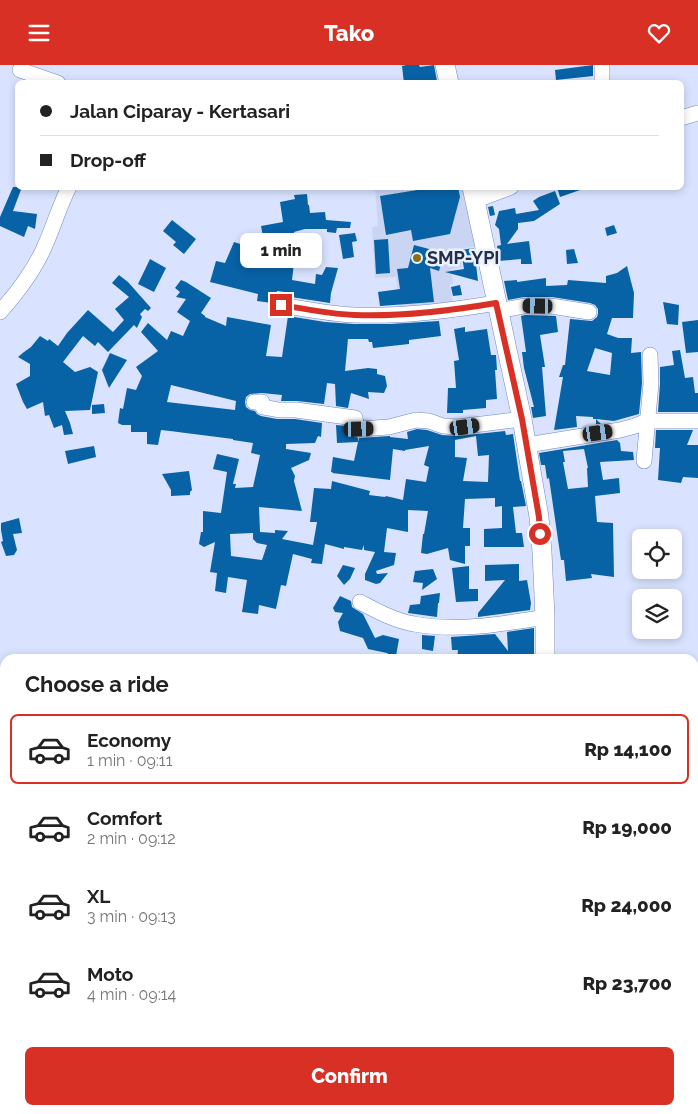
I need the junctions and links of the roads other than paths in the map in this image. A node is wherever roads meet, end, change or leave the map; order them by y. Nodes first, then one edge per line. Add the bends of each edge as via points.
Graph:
1 (445, 65) edge
2 (602, 65) edge
3 (20, 70) dead end
4 (49, 80) edge
5 (448, 80) edge
6 (602, 80) edge
7 (698, 113) edge
8 (684, 117) edge
9 (68, 190) edge
10 (495, 190) edge
11 (473, 194) edge
12 (281, 305) dead end
13 (497, 307) junction
14 (0, 312) edge
15 (589, 312) dead end
16 (650, 355) dead end
17 (254, 402) dead end
18 (522, 419) junction
19 (647, 421) junction
20 (698, 421) edge
21 (527, 445) junction
22 (644, 461) dead end
23 (360, 602) dead end
24 (545, 617) junction
25 (545, 654) edge

1 - 5 main road
2 - 6 street
3 - 4 street
7 - 8 street
9 - 14 street via 32,271
10 - 11 street
11 - 13 main road
12 - 13 street via 353,315
13 - 15 street via 551,307
13 - 18 main road
16 - 19 street
17 - 18 street via 279,410 356,418 359,429 388,427 416,420 458,427
18 - 21 main road
19 - 20 street
19 - 21 street via 620,430
19 - 22 street
21 - 24 main road via 542,543
23 - 24 street via 413,624 449,628 484,627
24 - 25 main road

